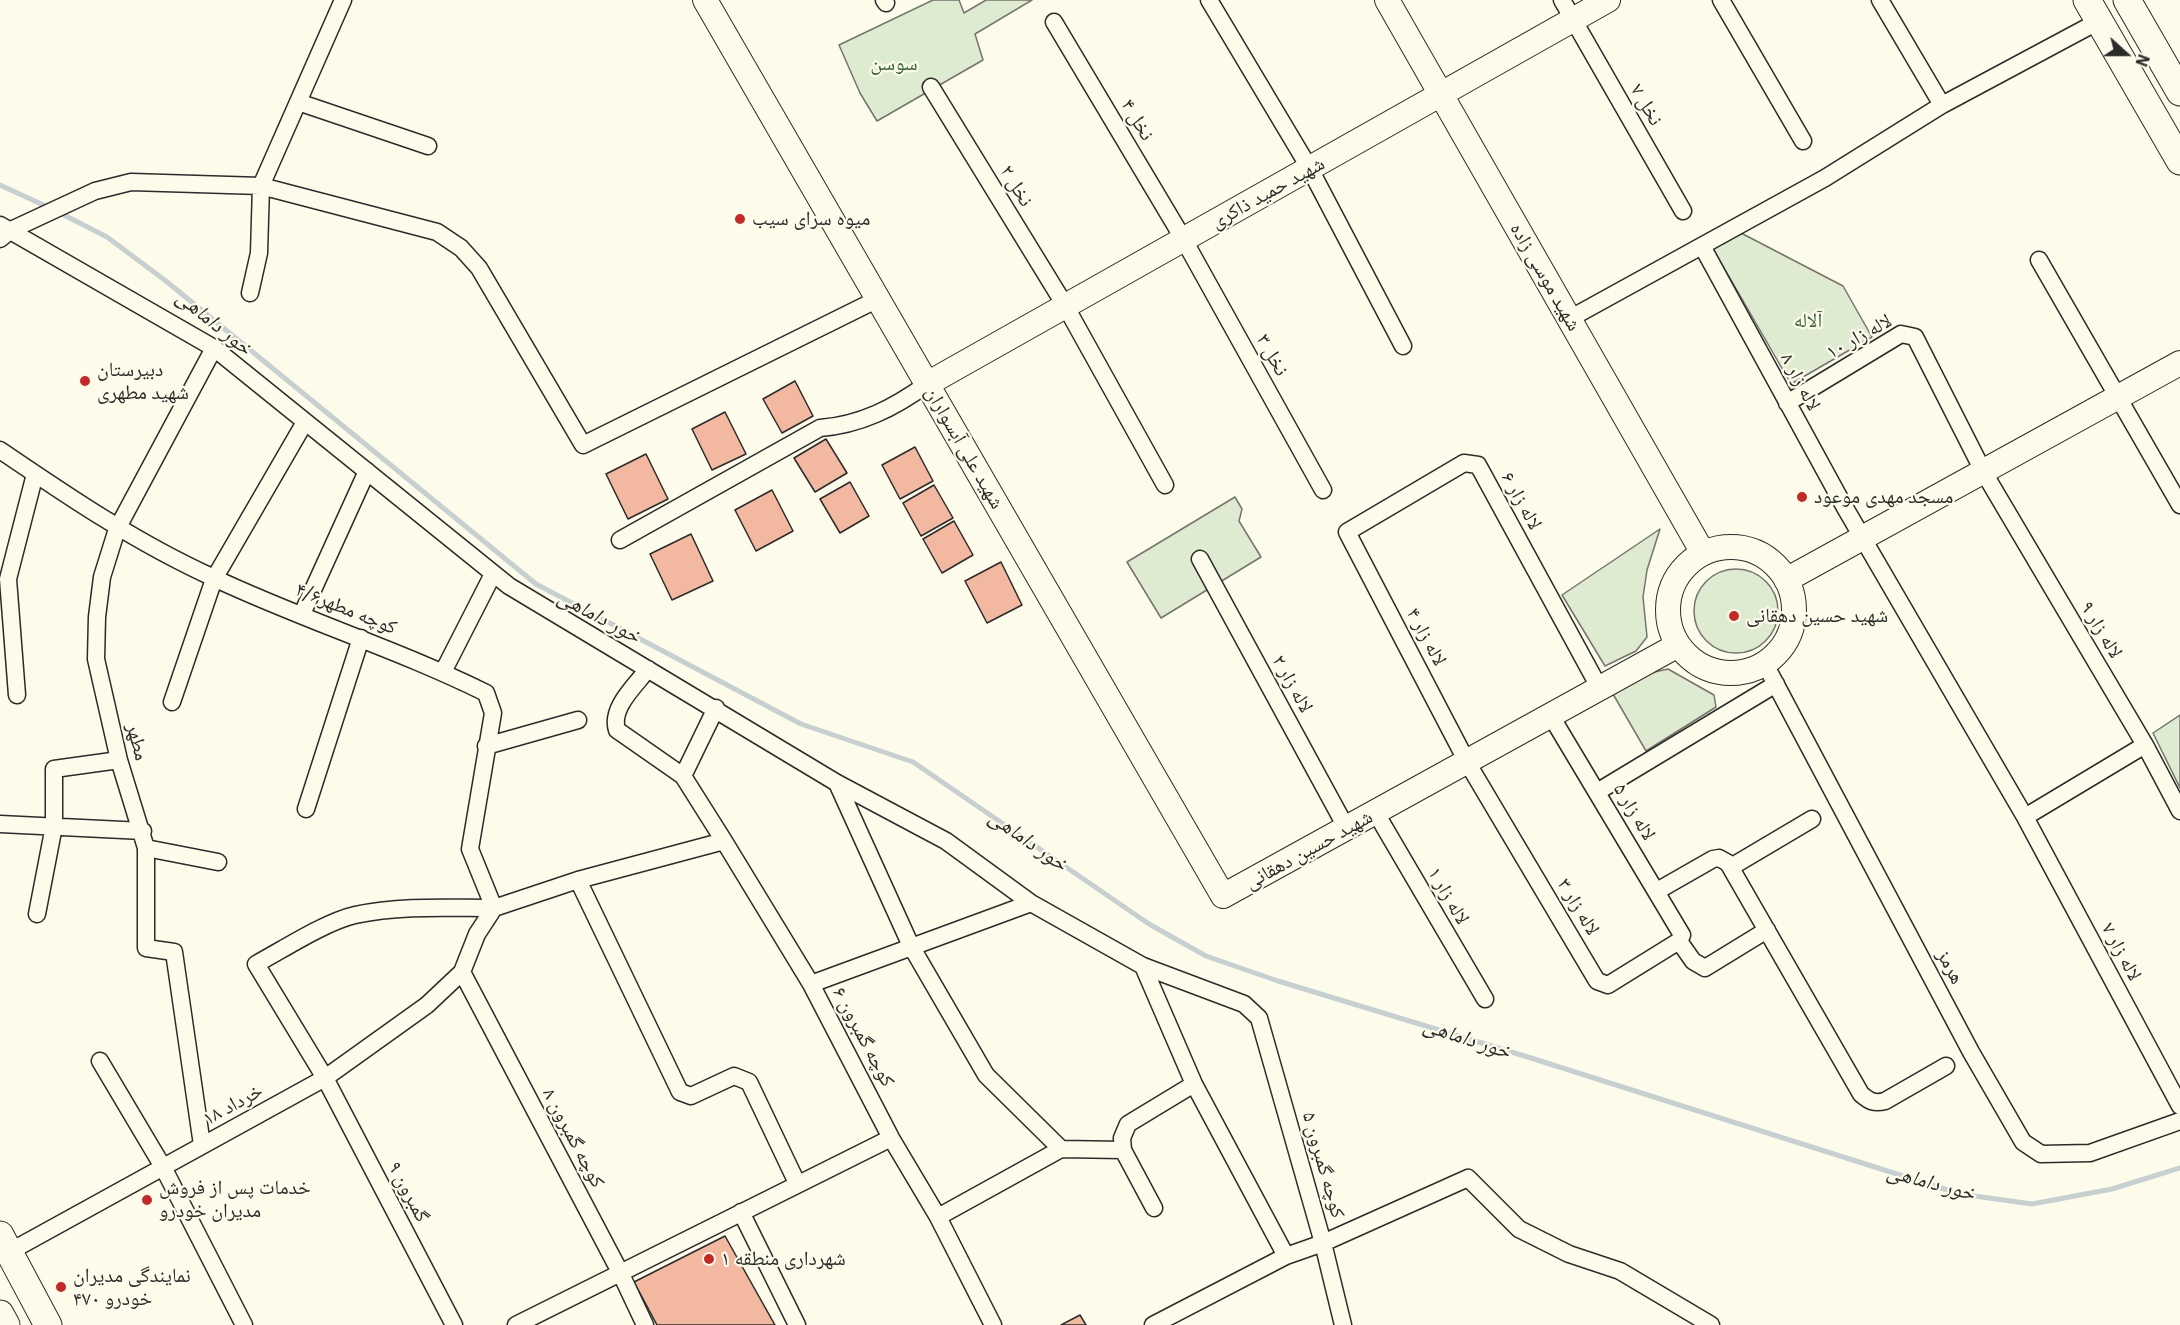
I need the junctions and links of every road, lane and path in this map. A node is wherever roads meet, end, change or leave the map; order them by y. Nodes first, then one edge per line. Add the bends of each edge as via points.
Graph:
1 (343, 0) edge
2 (705, 0) edge
3 (1209, 0) edge
4 (1387, 0) edge
5 (1608, 0) edge
6 (1721, 0) edge
7 (1880, 0) edge
8 (2127, 0) edge
9 (1568, 10) edge
10 (2093, 10) edge
11 (1054, 22) dead end
12 (931, 87) dead end
13 (2180, 92) edge
14 (1441, 94) junction
15 (298, 102) junction
16 (1941, 105) junction
17 (1803, 141) dead end
18 (428, 146) dead end
19 (2180, 161) edge
20 (1310, 169) junction
21 (261, 186) junction
22 (1683, 212) dead end
23 (4, 231) edge
24 (1184, 240) junction
25 (1702, 246) junction
26 (2039, 260) dead end
27 (250, 293) dead end
28 (878, 299) junction
29 (1066, 307) junction
30 (1569, 319) junction
31 (1403, 346) dead end
32 (214, 348) junction
33 (2180, 363) edge
34 (927, 384) junction
35 (2118, 397) junction
36 (1787, 403) junction
37 (305, 422) junction
38 (0, 450) edge
39 (367, 471) junction
40 (1983, 471) junction
41 (35, 474) junction
42 (1165, 485) dead end
43 (1323, 490) dead end
44 (2180, 505) edge
45 (117, 529) junction
46 (1347, 532) joint
47 (1862, 537) junction
48 (620, 540) dead end
49 (1703, 553) junction
50 (1200, 559) dead end
51 (493, 574) junction
52 (214, 579) junction
53 (1786, 580) junction
54 (302, 614) junction
55 (361, 638) junction
56 (1678, 645) junction
57 (648, 669) junction
58 (443, 672) junction
59 (1770, 674) junction
60 (1600, 689) junction
61 (16, 695) dead end
62 (172, 702) dead end
63 (716, 708) junction
64 (1551, 716) junction
65 (578, 720) dead end
66 (2145, 745) junction
67 (486, 746) junction
68 (119, 760) junction
69 (1467, 762) junction
70 (683, 776) junction
71 (837, 783) junction
72 (1597, 792) junction
73 (306, 809) dead end
74 (2180, 811) edge
75 (1376, 813) junction
76 (2025, 818) junction
77 (1812, 819) dead end
78 (0, 824) edge
79 (54, 826) junction
80 (1347, 829) junction
81 (145, 840) junction
82 (724, 841) junction
83 (218, 862) dead end
84 (1731, 867) junction
85 (578, 880) junction
86 (1657, 891) junction
87 (1224, 896) joint
88 (1031, 903) junction
89 (494, 908) junction
90 (37, 914) dead end
91 (1767, 930) junction
92 (1679, 936) junction
93 (911, 946) junction
94 (1143, 966) junction
95 (462, 972) junction
96 (811, 984) junction
97 (1485, 999) dead end
98 (100, 1060) dead end
99 (1946, 1066) dead end
100 (325, 1078) junction
101 (1194, 1084) junction
102 (2180, 1106) edge
103 (2180, 1121) edge
104 (891, 1138) junction
105 (202, 1145) junction
106 (1061, 1149) junction
107 (1124, 1150) junction
108 (163, 1167) junction
109 (797, 1183) junction
110 (1154, 1208) dead end
111 (741, 1212) junction
112 (938, 1217) junction
113 (4, 1243) edge
114 (1323, 1243) junction
115 (1286, 1256) junction
116 (620, 1272) junction
117 (0, 1314) edge
118 (6, 1325) edge
119 (48, 1325) edge
120 (244, 1325) edge
121 (454, 1325) edge
122 (516, 1325) edge
123 (645, 1325) edge
124 (797, 1325) edge
125 (993, 1325) edge
126 (1153, 1325) edge
127 (1343, 1325) edge
128 (1711, 1325) edge

1 - 15 street
2 - 28 street, شهید علی آبسواران
3 - 20 street
4 - 14 street, شهید موسی زاده
5 - 9 street, شهید حمید ذاکری
6 - 17 street
7 - 16 street
8 - 13 main road
9 - 14 street, شهید حمید ذاکری
9 - 22 street, نخل ۷
10 - 16 street
10 - 19 main road
11 - 24 street, نخل ۴
12 - 29 street, نخل ۲
14 - 20 street, شهید حمید ذاکری
14 - 30 street, شهید موسی زاده
15 - 18 street
15 - 21 street
16 - 25 street via 1825,178
20 - 24 street, شهید حمید ذاکری
20 - 31 street
21 - 23 street via 132,182 95,191
21 - 27 street via 259,253
21 - 28 street via 437,232 461,248 479,268 583,445
23 - 32 street
24 - 29 street, شهید حمید ذاکری
24 - 43 street, نخل ۳
25 - 30 street
25 - 36 street, لاله زار ۸
26 - 35 street
28 - 34 street, شهید علی آبسواران
29 - 34 street, شهید حمید ذاکری
29 - 42 street, نخل ۲
30 - 49 street, شهید موسی زاده
32 - 37 street
32 - 45 street, مطهر
33 - 35 street
34 - 48 street via 878,414 820,428
34 - 87 street, شهید علی آبسواران
35 - 40 street
35 - 44 street
36 - 40 street, لاله زار ۱۰ via 1908,333 1915,337
36 - 47 street, لاله زار ۸
37 - 39 street
37 - 52 street
38 - 41 street, کوچه مطهر۴/۶
39 - 51 street
39 - 54 street
40 - 47 street
40 - 66 street, لاله زار ۹
41 - 45 street, کوچه مطهر۴/۶
41 - 61 street via 8,579
45 - 52 street, کوچه مطهر۴/۶
45 - 68 street, مطهر via 102,577 96,659
46 - 60 street, لاله زار ۶ via 1464,463 1478,465
46 - 69 street, لاله زار ۴
47 - 53 street
47 - 76 street, لاله زار ۷
49 - 53 street via 1724,547 1745,548 1765,556
49 - 56 street via 1685,566 1668,605 1670,626
50 - 80 street, لاله زار ۲
51 - 57 street
51 - 58 street
52 - 54 street, کوچه مطهر۴/۶
52 - 62 street
53 - 59 street via 1795,610 1791,630
54 - 55 street, کوچه مطهر۴/۶
55 - 58 street, کوچه مطهر۴/۶
55 - 73 street
56 - 59 street via 1709,670
56 - 60 street, شهید حسین دهقانی
57 - 63 street
57 - 70 street via 614,721 617,730
58 - 67 street, کوچه مطهر۴/۶ via 486,693 493,713
59 - 72 street
59 - 103 street, هرمز via 1971,1052 2024,1142 2041,1154 2090,1153
60 - 64 street, شهید حسین دهقانی
63 - 70 street
63 - 71 street
64 - 69 street, شهید حسین دهقانی
64 - 72 street, لاله زار ۵
65 - 67 street
66 - 74 street, لاله زار ۹
66 - 76 street
67 - 89 street, کوچه مطهر۴/۶ via 470,849
68 - 79 street via 54,769
68 - 81 street, مطهر
69 - 75 street, شهید حسین دهقانی
69 - 92 street, لاله زار ۳ via 1597,981 1608,985
70 - 82 street, کوچه گمبرون ۶
71 - 88 street via 946,841
71 - 93 street
72 - 86 street, لاله زار ۵
75 - 80 street, شهید حسین دهقانی
75 - 97 street, لاله زار ۱
76 - 102 street, لاله زار ۷
77 - 84 street
78 - 79 street
79 - 81 street
79 - 90 street
80 - 87 street, شهید حسین دهقانی
81 - 83 street
81 - 105 street, مطهر via 146,948 174,952
82 - 85 street
82 - 96 street, کوچه گمبرون ۶
84 - 86 street via 1724,860 1713,859
84 - 91 street
85 - 89 street
85 - 109 street via 680,1092 691,1096 734,1076 749,1082
86 - 92 street, لاله زار ۵
88 - 93 street
88 - 94 street
89 - 95 street via 477,934
89 - 100 street, گمبرون ۹ via 409,908 353,915 256,964
91 - 92 street, لاله زار ۵ via 1705,968 1693,961
91 - 99 street via 1861,1094 1869,1101 1885,1101
93 - 96 street
93 - 106 street via 986,1075
94 - 101 street
94 - 114 street, کوچه گمبرون ۵ via 1244,1004 1259,1018
95 - 100 street, خرداد ۱۸ via 427,1005
95 - 116 street, کوچه گمبرون ۸
96 - 104 street, کوچه گمبرون ۶
98 - 108 street
100 - 105 street, خرداد ۱۸
100 - 121 street, گمبرون ۹
101 - 107 street via 1128,1124 1122,1138
101 - 115 street
104 - 109 street
104 - 112 street, کوچه گمبرون ۶
105 - 108 street, خرداد ۱۸
106 - 107 street
106 - 112 street
107 - 110 street
108 - 113 street, خرداد ۱۸
108 - 120 street
109 - 111 street
111 - 116 street
111 - 124 street
112 - 125 street, کوچه گمبرون ۶
113 - 119 main road
114 - 115 street
114 - 127 street, کوچه گمبرون ۵
114 - 128 street via 1468,1178 1519,1229 1569,1254 1620,1271
115 - 126 street
116 - 122 street
116 - 123 street, کوچه گمبرون ۸
117 - 118 main road

